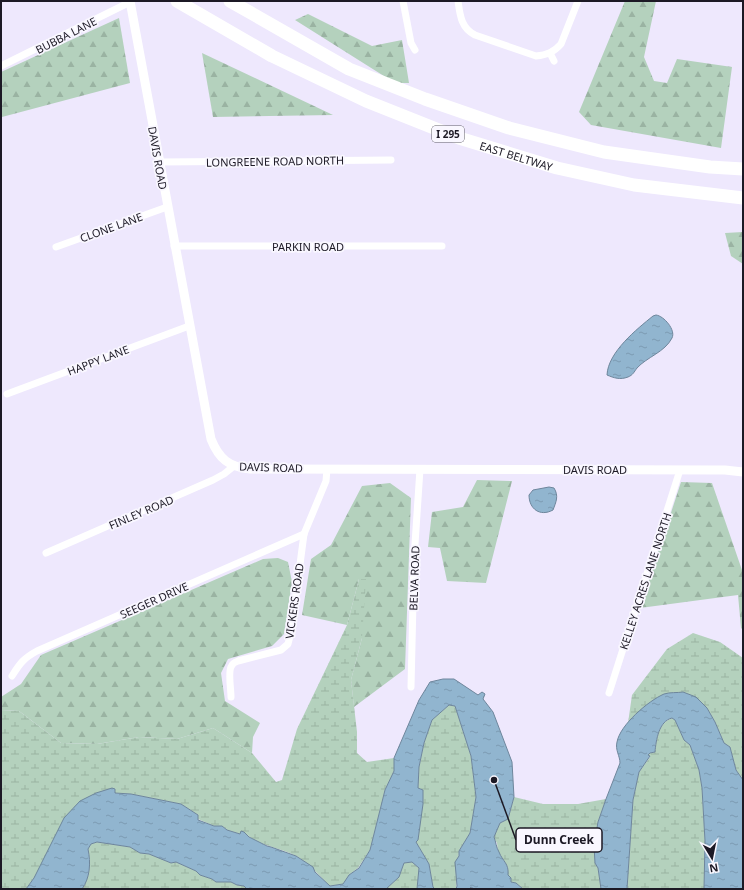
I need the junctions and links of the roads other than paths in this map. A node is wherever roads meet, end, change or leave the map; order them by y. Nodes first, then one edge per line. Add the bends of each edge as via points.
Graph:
1 (177, 1) edge
2 (230, 1) edge
3 (403, 1) edge
4 (458, 1) edge
5 (578, 1) edge
6 (130, 2) edge
7 (415, 50) dead end
8 (550, 53) junction
9 (554, 61) dead end
10 (1, 66) edge
11 (391, 160) dead end
12 (159, 162) junction
13 (743, 169) edge
14 (743, 198) edge
15 (167, 207) junction
16 (56, 246) dead end
17 (174, 246) junction
18 (442, 246) dead end
19 (189, 326) junction
20 (7, 394) dead end
21 (234, 466) junction
22 (328, 468) junction
23 (420, 469) junction
24 (680, 470) junction
25 (743, 472) edge
26 (304, 534) junction
27 (46, 553) dead end
28 (12, 676) dead end
29 (411, 687) dead end
30 (609, 693) dead end
31 (232, 697) dead end

1 - 14 highway, EAST BELTWAY / I 295 via 272,56 366,101 460,138 557,168 634,185
2 - 13 highway, I 295 via 349,69 509,128 604,152 710,167
3 - 7 street via 411,43
4 - 8 street via 461,18 468,32 536,56
5 - 8 street via 561,44
6 - 10 street, BUBBA LANE
6 - 12 street, DAVIS ROAD
8 - 9 street
11 - 12 street, LONGREENE ROAD NORTH
12 - 15 street, DAVIS ROAD
15 - 16 street, CLONE LANE
15 - 17 street, DAVIS ROAD
17 - 18 street, PARKIN ROAD
17 - 19 street, DAVIS ROAD
19 - 20 street, HAPPY LANE
19 - 21 street, DAVIS ROAD via 211,439 218,454
21 - 22 street, DAVIS ROAD via 250,469
21 - 27 street, FINLEY ROAD via 214,480
22 - 23 street, DAVIS ROAD
22 - 26 street, VICKERS ROAD via 326,481
23 - 24 street, DAVIS ROAD
23 - 29 street, BELVA ROAD via 414,559
24 - 25 street, DAVIS ROAD
24 - 30 street, KELLEY ACRES LANE NORTH
26 - 28 street, SEEGER DRIVE via 37,650 20,662
26 - 31 street, VICKERS ROAD via 288,644 281,650 233,664 230,668

